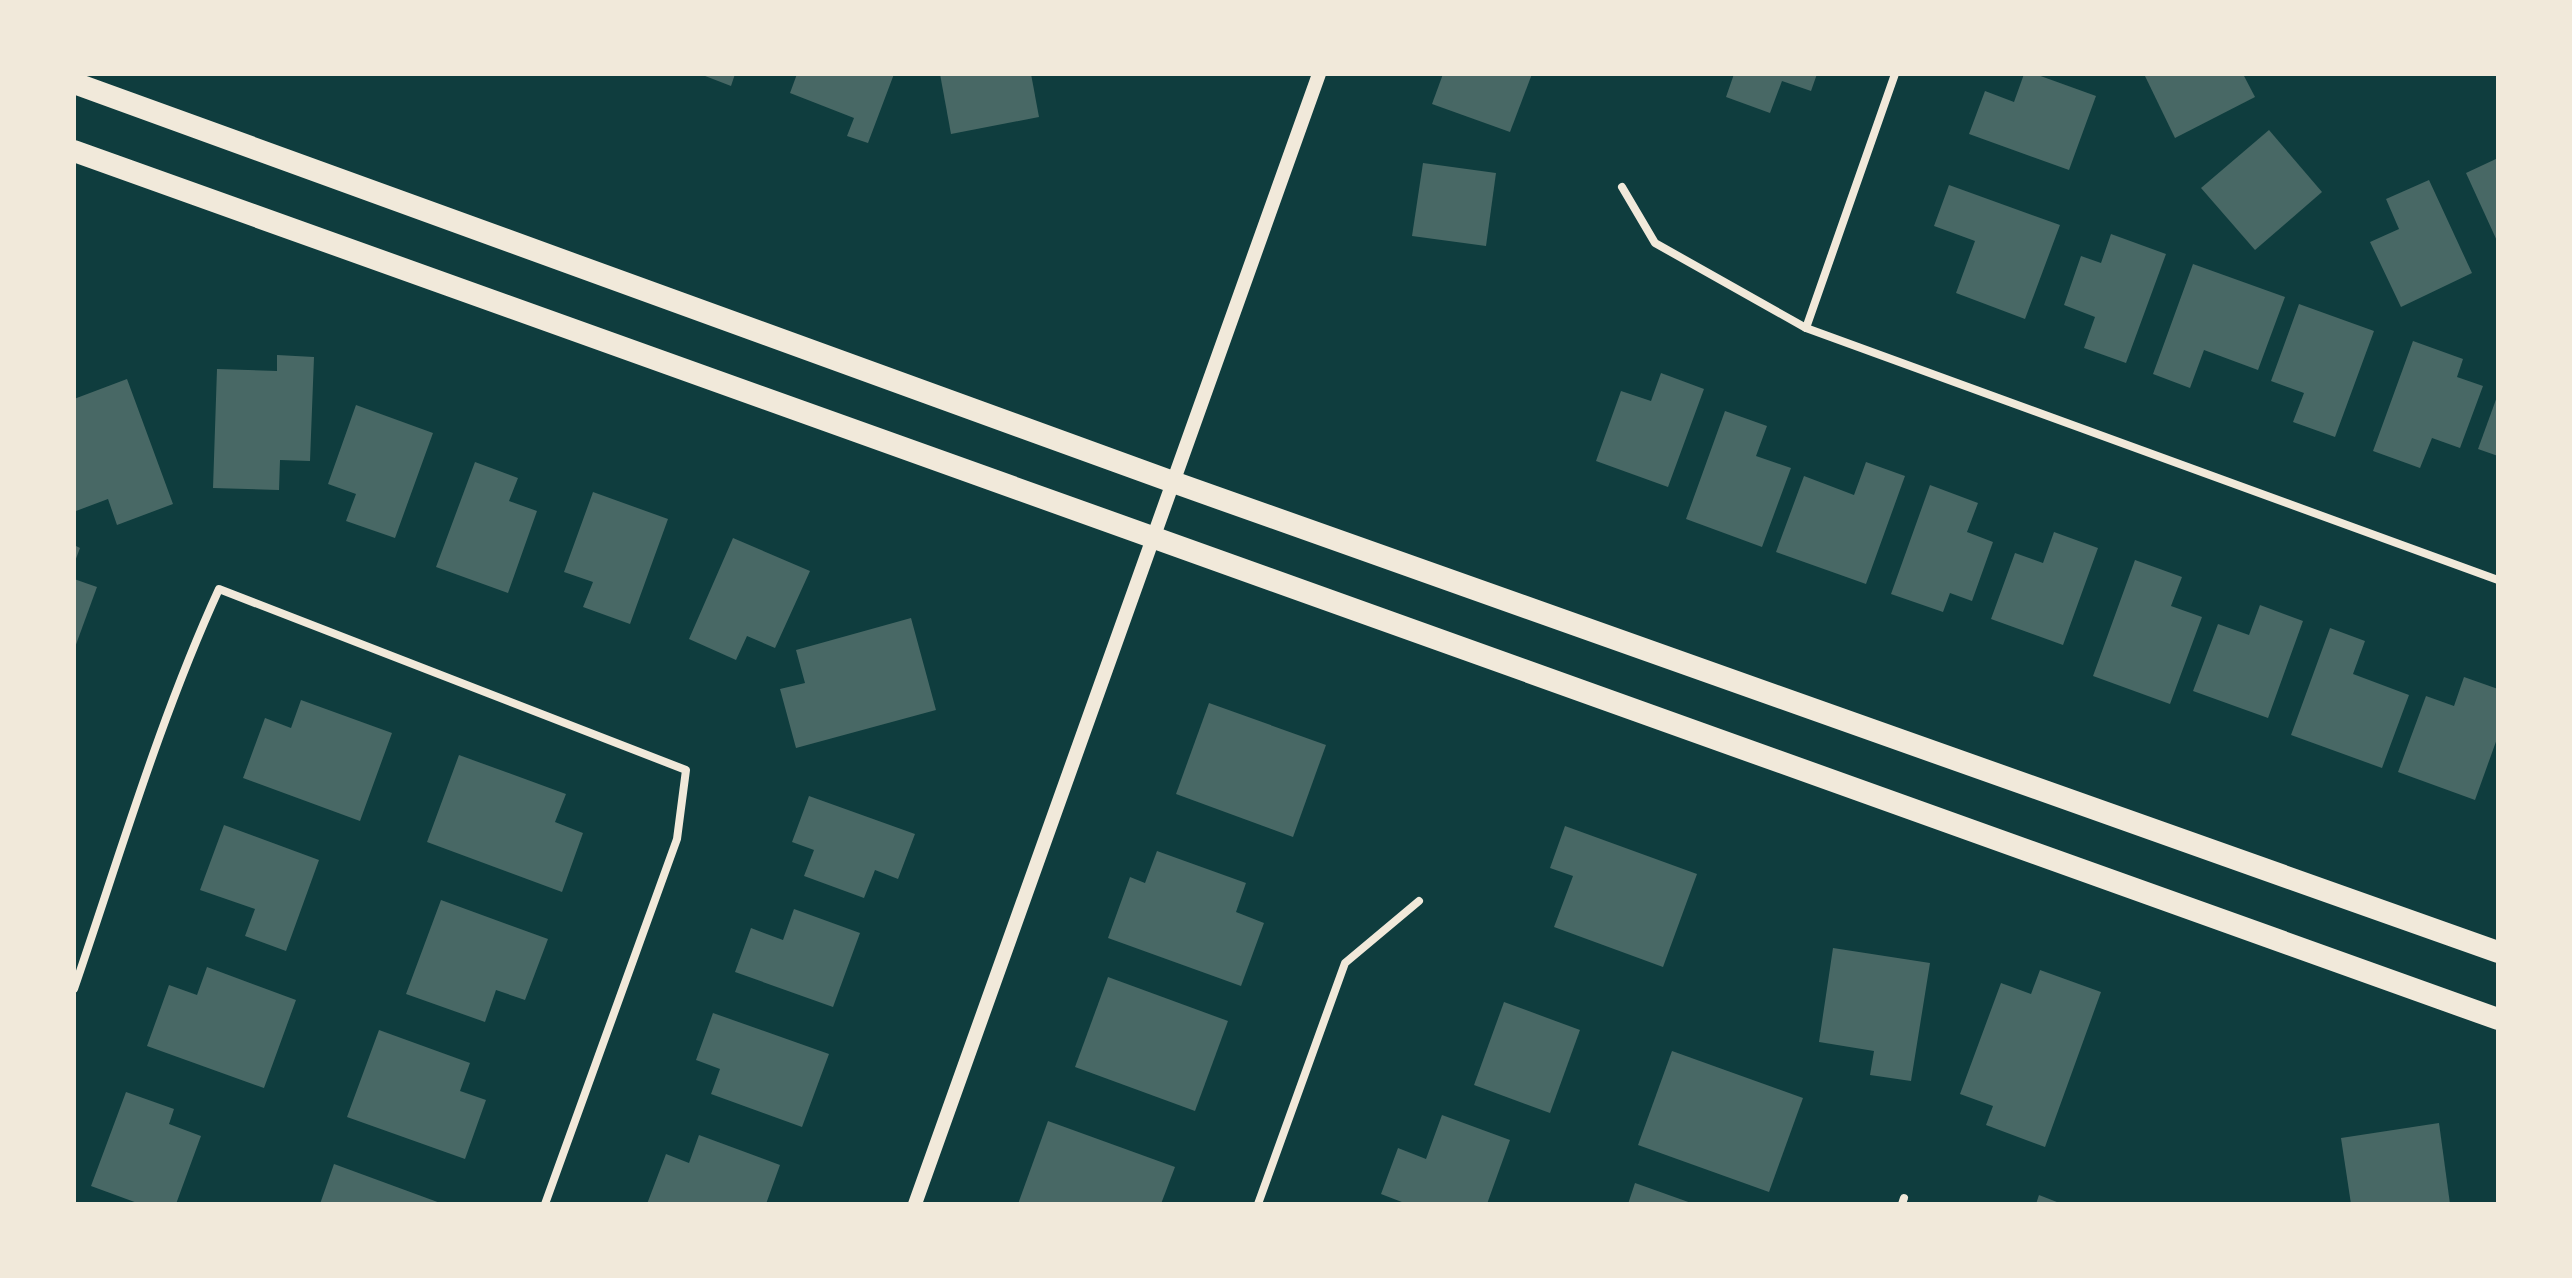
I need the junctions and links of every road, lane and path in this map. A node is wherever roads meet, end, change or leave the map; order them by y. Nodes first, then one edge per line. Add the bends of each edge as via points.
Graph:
1 (1319, 74) edge
2 (1895, 74) edge
3 (74, 83) edge
4 (74, 151) edge
5 (1622, 187) dead end
6 (1806, 328) junction
7 (1173, 482) junction
8 (1153, 537) junction
9 (2498, 580) edge
10 (1419, 901) dead end
11 (2498, 952) edge
12 (74, 989) edge
13 (2498, 1019) edge
14 (545, 1204) edge
15 (915, 1204) edge
16 (1258, 1204) edge

1 - 7 street
2 - 6 street
3 - 7 highway
4 - 8 highway
5 - 6 street via 1655,243
6 - 9 street
7 - 8 street
7 - 11 highway
8 - 13 highway
8 - 15 street
10 - 16 street via 1345,963
12 - 14 street via 192,648 219,589 686,770 677,839

